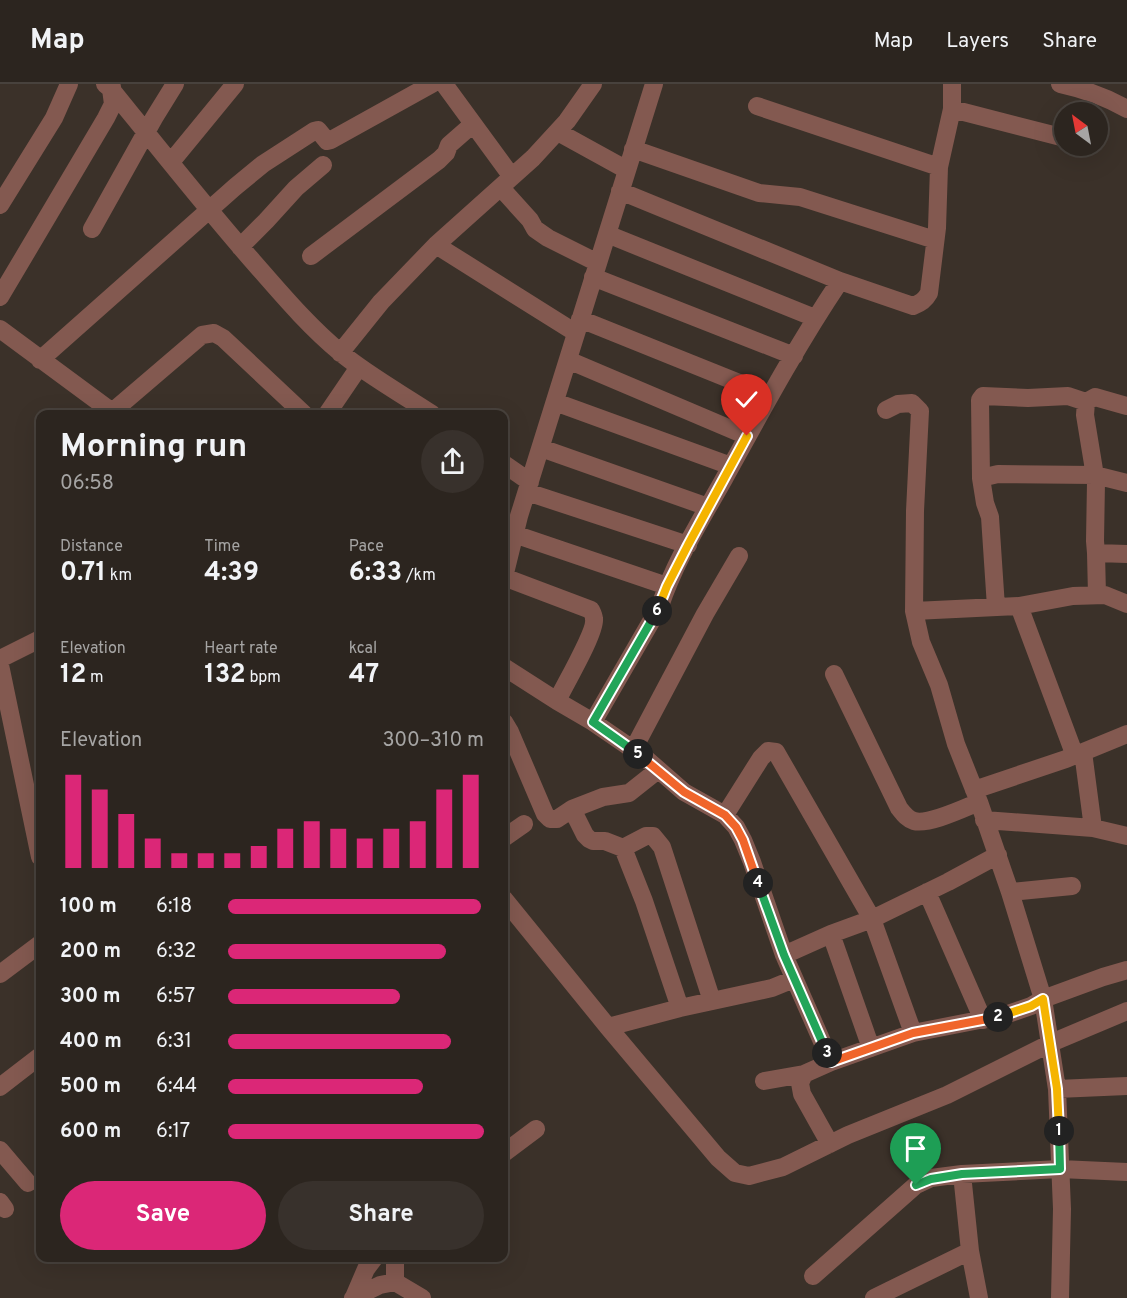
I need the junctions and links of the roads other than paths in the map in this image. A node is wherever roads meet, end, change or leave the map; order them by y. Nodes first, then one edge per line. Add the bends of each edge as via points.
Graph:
1 (69, 84) edge
2 (175, 84) edge
3 (235, 84) edge
4 (432, 84) edge
5 (444, 84) edge
6 (593, 84) edge
7 (654, 84) edge
8 (952, 84) edge
9 (1060, 84) edge
10 (110, 86) edge
11 (1120, 98) edge
12 (757, 106) dead end
13 (952, 109) junction
14 (473, 124) junction
15 (146, 132) junction
16 (558, 132) junction
17 (1054, 135) edge
18 (633, 149) junction
19 (171, 162) junction
20 (322, 165) dead end
21 (939, 167) junction
22 (627, 170) junction
23 (507, 183) junction
24 (620, 191) junction
25 (0, 205) edge
26 (208, 210) junction
27 (92, 230) dead end
28 (607, 234) junction
29 (935, 240) junction
30 (436, 245) junction
31 (240, 247) junction
32 (311, 256) dead end
33 (596, 270) junction
34 (840, 281) junction
35 (0, 297) edge
36 (815, 318) junction
37 (578, 326) junction
38 (0, 329) edge
39 (340, 353) junction
40 (794, 356) junction
41 (40, 360) junction
42 (568, 360) junction
43 (359, 367) junction
44 (769, 395) junction
45 (555, 402) junction
46 (1086, 402) junction
47 (1127, 406) edge
48 (110, 410) edge
49 (117, 410) edge
50 (300, 410) edge
51 (330, 410) edge
52 (426, 410) edge
53 (886, 410) dead end
54 (747, 436) junction
55 (541, 448) junction
56 (731, 466) junction
57 (508, 468) edge
58 (1095, 475) junction
59 (981, 478) junction
60 (1127, 483) edge
61 (529, 487) junction
62 (708, 507) junction
63 (514, 534) junction
64 (688, 545) junction
65 (1096, 553) junction
66 (1127, 554) edge
67 (739, 556) dead end
68 (508, 560) edge
69 (508, 579) edge
70 (667, 586) junction
71 (1096, 595) junction
72 (1127, 604) edge
73 (1019, 606) junction
74 (996, 607) junction
75 (914, 611) junction
76 (36, 641) edge
77 (0, 659) edge
78 (0, 665) edge
79 (508, 670) edge
80 (834, 674) dead end
81 (557, 701) junction
82 (4, 702) edge
83 (593, 722) junction
84 (508, 731) edge
85 (1127, 734) edge
86 (633, 750) junction
87 (1079, 754) junction
88 (658, 770) junction
89 (977, 796) junction
90 (572, 809) junction
91 (725, 815) junction
92 (984, 820) junction
93 (524, 824) dead end
94 (1093, 828) junction
95 (508, 835) edge
96 (1127, 836) edge
97 (36, 840) edge
98 (623, 848) junction
99 (998, 855) junction
100 (1072, 886) dead end
101 (927, 892) junction
102 (1010, 892) junction
103 (508, 904) edge
104 (872, 919) junction
105 (831, 934) junction
106 (36, 947) edge
107 (784, 955) junction
108 (1127, 970) edge
109 (0, 974) edge
110 (794, 979) junction
111 (1043, 999) junction
112 (712, 1001) junction
113 (680, 1008) junction
114 (1127, 1011) edge
115 (983, 1020) junction
116 (608, 1027) junction
117 (913, 1033) junction
118 (1051, 1043) junction
119 (871, 1048) junction
120 (36, 1059) edge
121 (831, 1062) junction
122 (804, 1074) junction
123 (764, 1081) dead end
124 (1127, 1086) edge
125 (0, 1088) edge
126 (1057, 1089) junction
127 (536, 1129) dead end
128 (830, 1144) junction
129 (0, 1149) edge
130 (508, 1150) edge
131 (1060, 1169) junction
132 (1127, 1172) edge
133 (962, 1174) junction
134 (28, 1183) dead end
135 (969, 1251) junction
136 (371, 1262) edge
137 (396, 1262) edge
138 (813, 1276) dead end
139 (394, 1282) junction
140 (354, 1298) edge
141 (422, 1298) edge
142 (874, 1298) edge
143 (979, 1298) edge
144 (1060, 1298) edge

1 - 25 street via 54,118
2 - 15 street
3 - 19 street
4 - 26 street via 331,140 314,131 263,164
5 - 14 street
6 - 16 street
7 - 18 street
8 - 13 street
9 - 11 street
10 - 15 street
10 - 35 street via 113,104 106,118
12 - 21 street
13 - 17 street
13 - 21 street
14 - 23 street
14 - 32 street via 439,160
15 - 19 street
15 - 27 street
16 - 22 street
16 - 23 street
18 - 22 street
18 - 29 street via 759,193 800,197
19 - 26 street
20 - 31 street
21 - 29 street
22 - 24 street
23 - 30 street
23 - 33 street via 535,229
24 - 28 street
24 - 34 street
26 - 31 street
26 - 41 street
28 - 33 street
28 - 36 street
29 - 34 street via 929,293 914,306
30 - 37 street
30 - 39 street via 381,302
31 - 39 street via 291,307
33 - 37 street
33 - 40 street
34 - 36 street
36 - 40 street
37 - 42 street
37 - 44 street
38 - 41 street
39 - 43 street
40 - 44 street
41 - 48 street
42 - 45 street
42 - 54 street
43 - 51 street
43 - 52 street
44 - 54 street
45 - 55 street
45 - 56 street
46 - 47 street via 1095,397
46 - 58 street
46 - 59 street via 1068,396 983,396
49 - 50 street via 202,335 214,333
53 - 75 street via 912,403 920,411
54 - 56 street
55 - 61 street
55 - 62 street
56 - 62 street
57 - 61 street
58 - 59 street via 998,474
58 - 60 street
58 - 65 street
59 - 74 street via 990,517
61 - 63 street
61 - 64 street
62 - 64 street
63 - 68 street
63 - 70 street
64 - 70 street
65 - 66 street
65 - 71 street
67 - 86 street
69 - 81 street via 591,610 594,617 588,640
70 - 83 street via 660,606
71 - 72 street
71 - 73 street
73 - 74 street
73 - 87 street
74 - 75 street
75 - 89 street via 921,642
76 - 77 street
78 - 82 street
79 - 81 street
80 - 89 street via 899,808 908,818 927,822
81 - 83 street
82 - 97 street
83 - 86 street
84 - 90 street via 545,814 558,819
85 - 87 street
86 - 88 street
87 - 89 street
87 - 94 street
88 - 90 street via 629,793 603,797
88 - 91 street via 684,792
89 - 92 street
90 - 98 street via 589,839
91 - 104 street via 761,758 768,751 776,752
91 - 107 street via 743,840
92 - 94 street
92 - 99 street
93 - 95 street
94 - 96 street
98 - 112 street via 646,836 653,836 662,847
98 - 113 street
99 - 101 street
99 - 102 street
100 - 102 street
101 - 104 street
101 - 115 street
102 - 111 street
103 - 116 street
104 - 105 street
104 - 117 street
105 - 107 street
105 - 119 street
106 - 109 street
107 - 110 street
108 - 111 street
110 - 112 street
110 - 121 street
111 - 115 street via 1005,1016
111 - 118 street
112 - 113 street
113 - 116 street
114 - 118 street
115 - 117 street
116 - 128 street via 735,1173 749,1176 783,1167
117 - 119 street
118 - 126 street
118 - 128 street via 947,1095
119 - 121 street
120 - 125 street
121 - 122 street
122 - 123 street
122 - 128 street via 800,1083 802,1094
124 - 126 street
126 - 131 street
127 - 130 street
129 - 134 street
131 - 132 street
131 - 133 street
131 - 144 street
133 - 135 street
133 - 138 street via 916,1185
135 - 142 street
135 - 143 street
136 - 140 street
137 - 139 street
139 - 140 street
139 - 141 street

